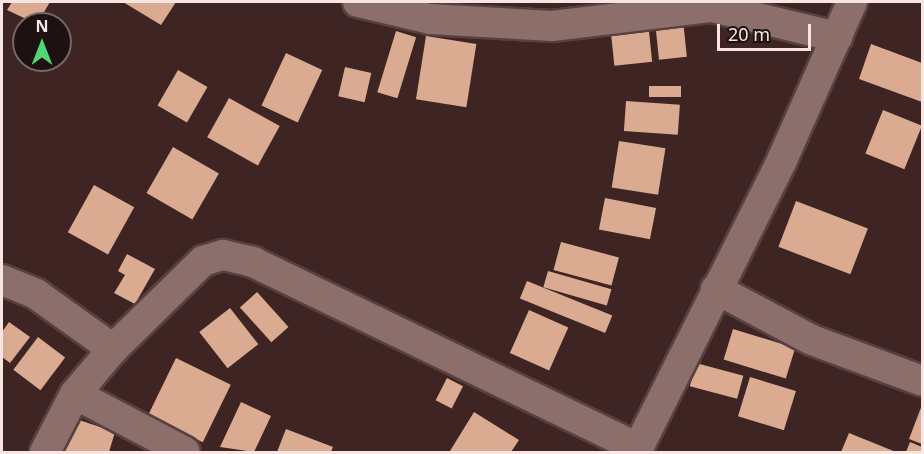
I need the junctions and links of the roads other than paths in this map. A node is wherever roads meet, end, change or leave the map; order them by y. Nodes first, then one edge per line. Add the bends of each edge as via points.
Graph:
1 (358, 2) edge
2 (852, 2) edge
3 (837, 37) junction
4 (2, 280) edge
5 (716, 289) junction
6 (113, 349) junction
7 (922, 381) edge
8 (75, 394) junction
9 (637, 450) edge
10 (45, 453) edge
11 (185, 453) edge

1 - 3 street via 430,19 552,26 712,7
2 - 3 street
3 - 5 street
4 - 6 street via 36,294
5 - 7 street via 812,340
5 - 9 street
6 - 8 street
6 - 9 street via 203,261 223,255 254,262 338,301
8 - 10 street
8 - 11 street

